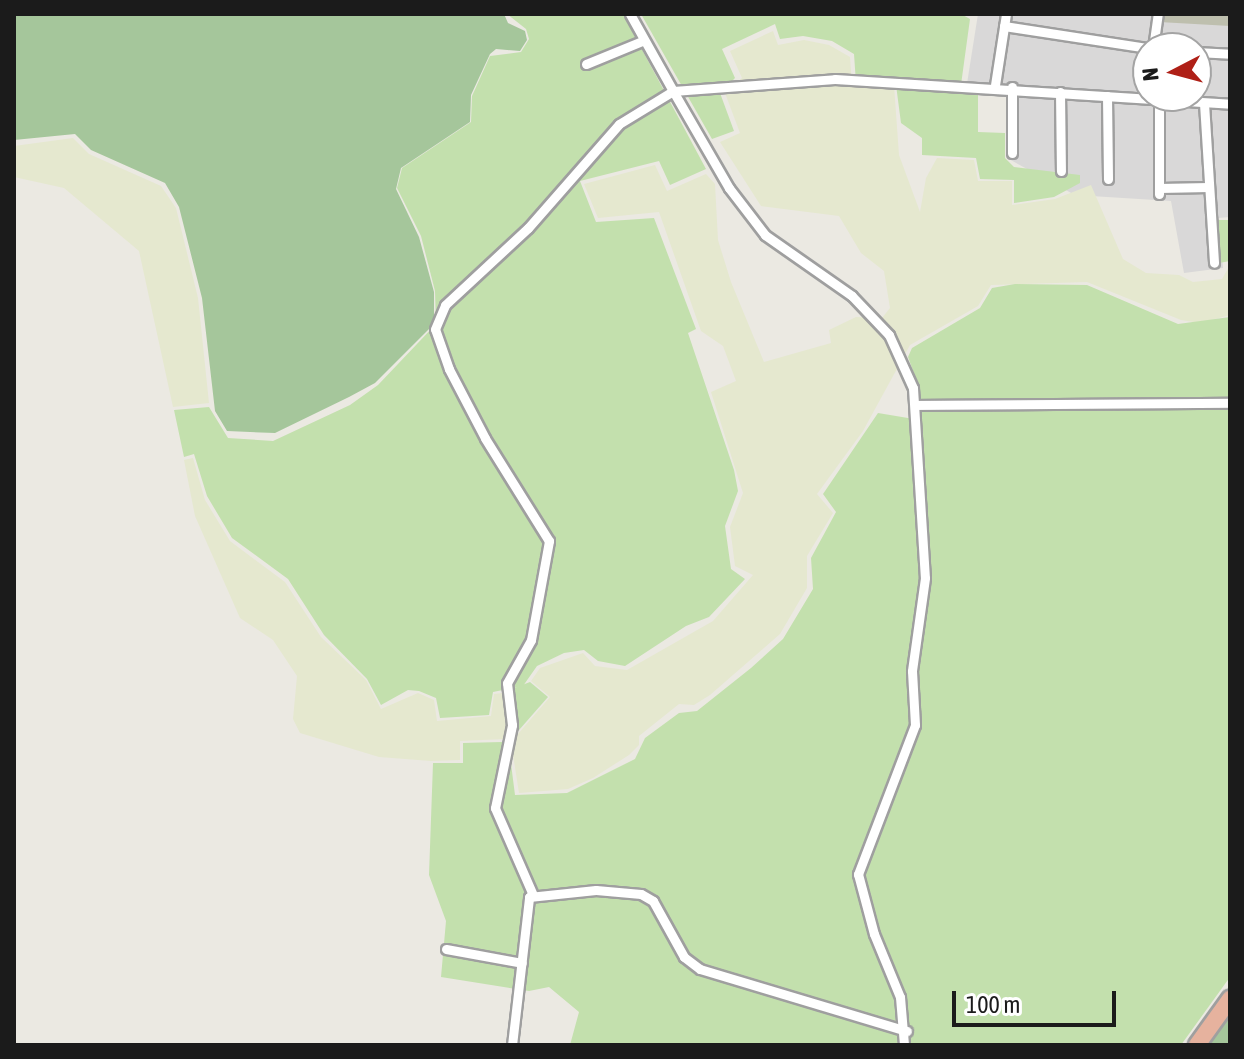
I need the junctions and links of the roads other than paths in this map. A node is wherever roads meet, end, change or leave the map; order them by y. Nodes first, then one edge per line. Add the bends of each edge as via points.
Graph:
1 (630, 14) edge
2 (1006, 14) edge
3 (1004, 26) junction
4 (642, 41) junction
5 (1132, 45) edge
6 (586, 64) dead end
7 (995, 85) junction
8 (1012, 87) junction
9 (673, 91) junction
10 (1060, 92) junction
11 (1132, 95) edge
12 (1107, 96) junction
13 (1159, 112) edge
14 (1205, 112) edge
15 (1012, 153) dead end
16 (1061, 171) dead end
17 (1108, 179) dead end
18 (1209, 187) junction
19 (1214, 263) dead end
20 (1230, 403) edge
21 (915, 405) junction
22 (533, 895) junction
23 (446, 949) dead end
24 (522, 963) junction
25 (1230, 999) edge
26 (907, 1031) junction
27 (512, 1045) edge
28 (904, 1045) edge
29 (1197, 1045) edge

1 - 4 street
2 - 3 street
3 - 5 street
3 - 7 street
4 - 6 street
4 - 9 street
7 - 8 street
7 - 9 street via 835,79
8 - 10 street
8 - 15 street
9 - 21 street via 729,188 765,235 852,296 889,335 904,360
9 - 22 street via 619,124 599,144 528,228 445,305 435,329 485,438 549,541 531,640 507,683 512,725 495,808
10 - 12 street
10 - 16 street
11 - 12 street
12 - 17 street
13 - 18 street via 1159,191
14 - 18 street
18 - 19 street
20 - 21 street
21 - 26 street via 925,578 912,671 915,725 858,874
22 - 24 street via 524,921
22 - 26 street via 641,894 662,910 684,957 700,969
23 - 24 street
24 - 27 street
25 - 29 highway
26 - 28 street

